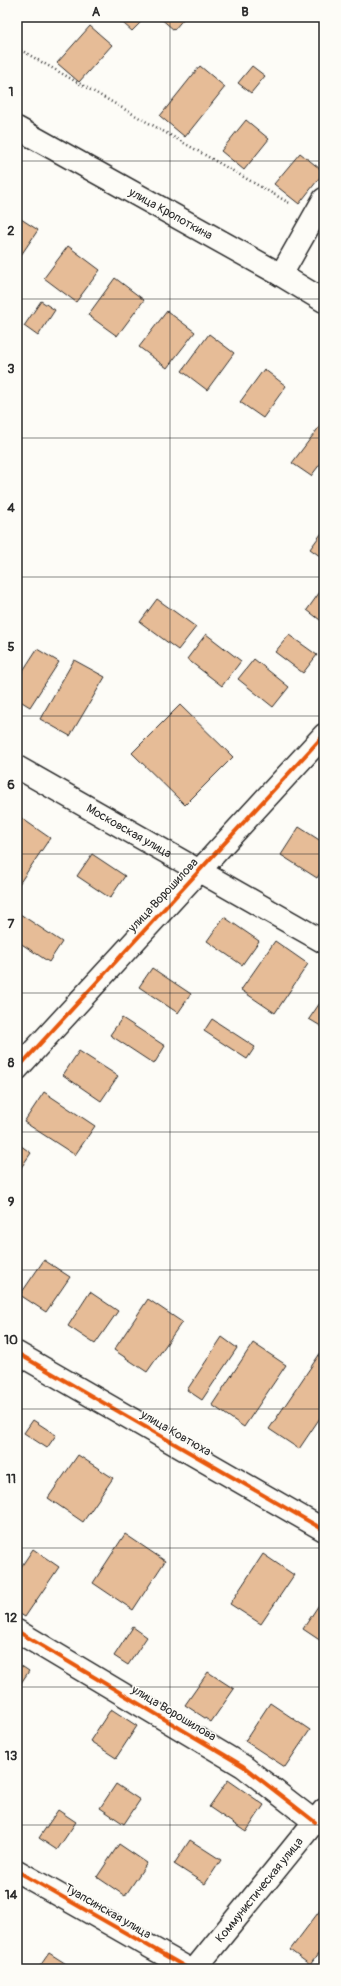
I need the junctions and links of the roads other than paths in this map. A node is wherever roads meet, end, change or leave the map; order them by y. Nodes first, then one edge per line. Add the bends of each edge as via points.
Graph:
1 (17, 128) edge
2 (319, 208) edge
3 (281, 275) junction
4 (324, 301) edge
5 (324, 735) edge
6 (17, 767) edge
7 (198, 872) junction
8 (324, 942) edge
9 (17, 1069) edge
10 (17, 1353) edge
11 (324, 1530) edge
12 (17, 1631) edge
13 (319, 1816) edge
14 (17, 1871) edge
15 (189, 1969) edge
16 (194, 1969) edge

1 - 3 street, улица Кропоткина
2 - 3 street
3 - 4 street, улица Кропоткина
5 - 7 street, улица Ворошилова
6 - 7 street, Московская улица
7 - 8 street, Московская улица
7 - 9 street, улица Ворошилова
10 - 11 street, улица Ковтюха
12 - 13 street, улица Ворошилова via 243,1766
13 - 16 street, Коммунистическая улица
14 - 15 street, Туапсинская улица

